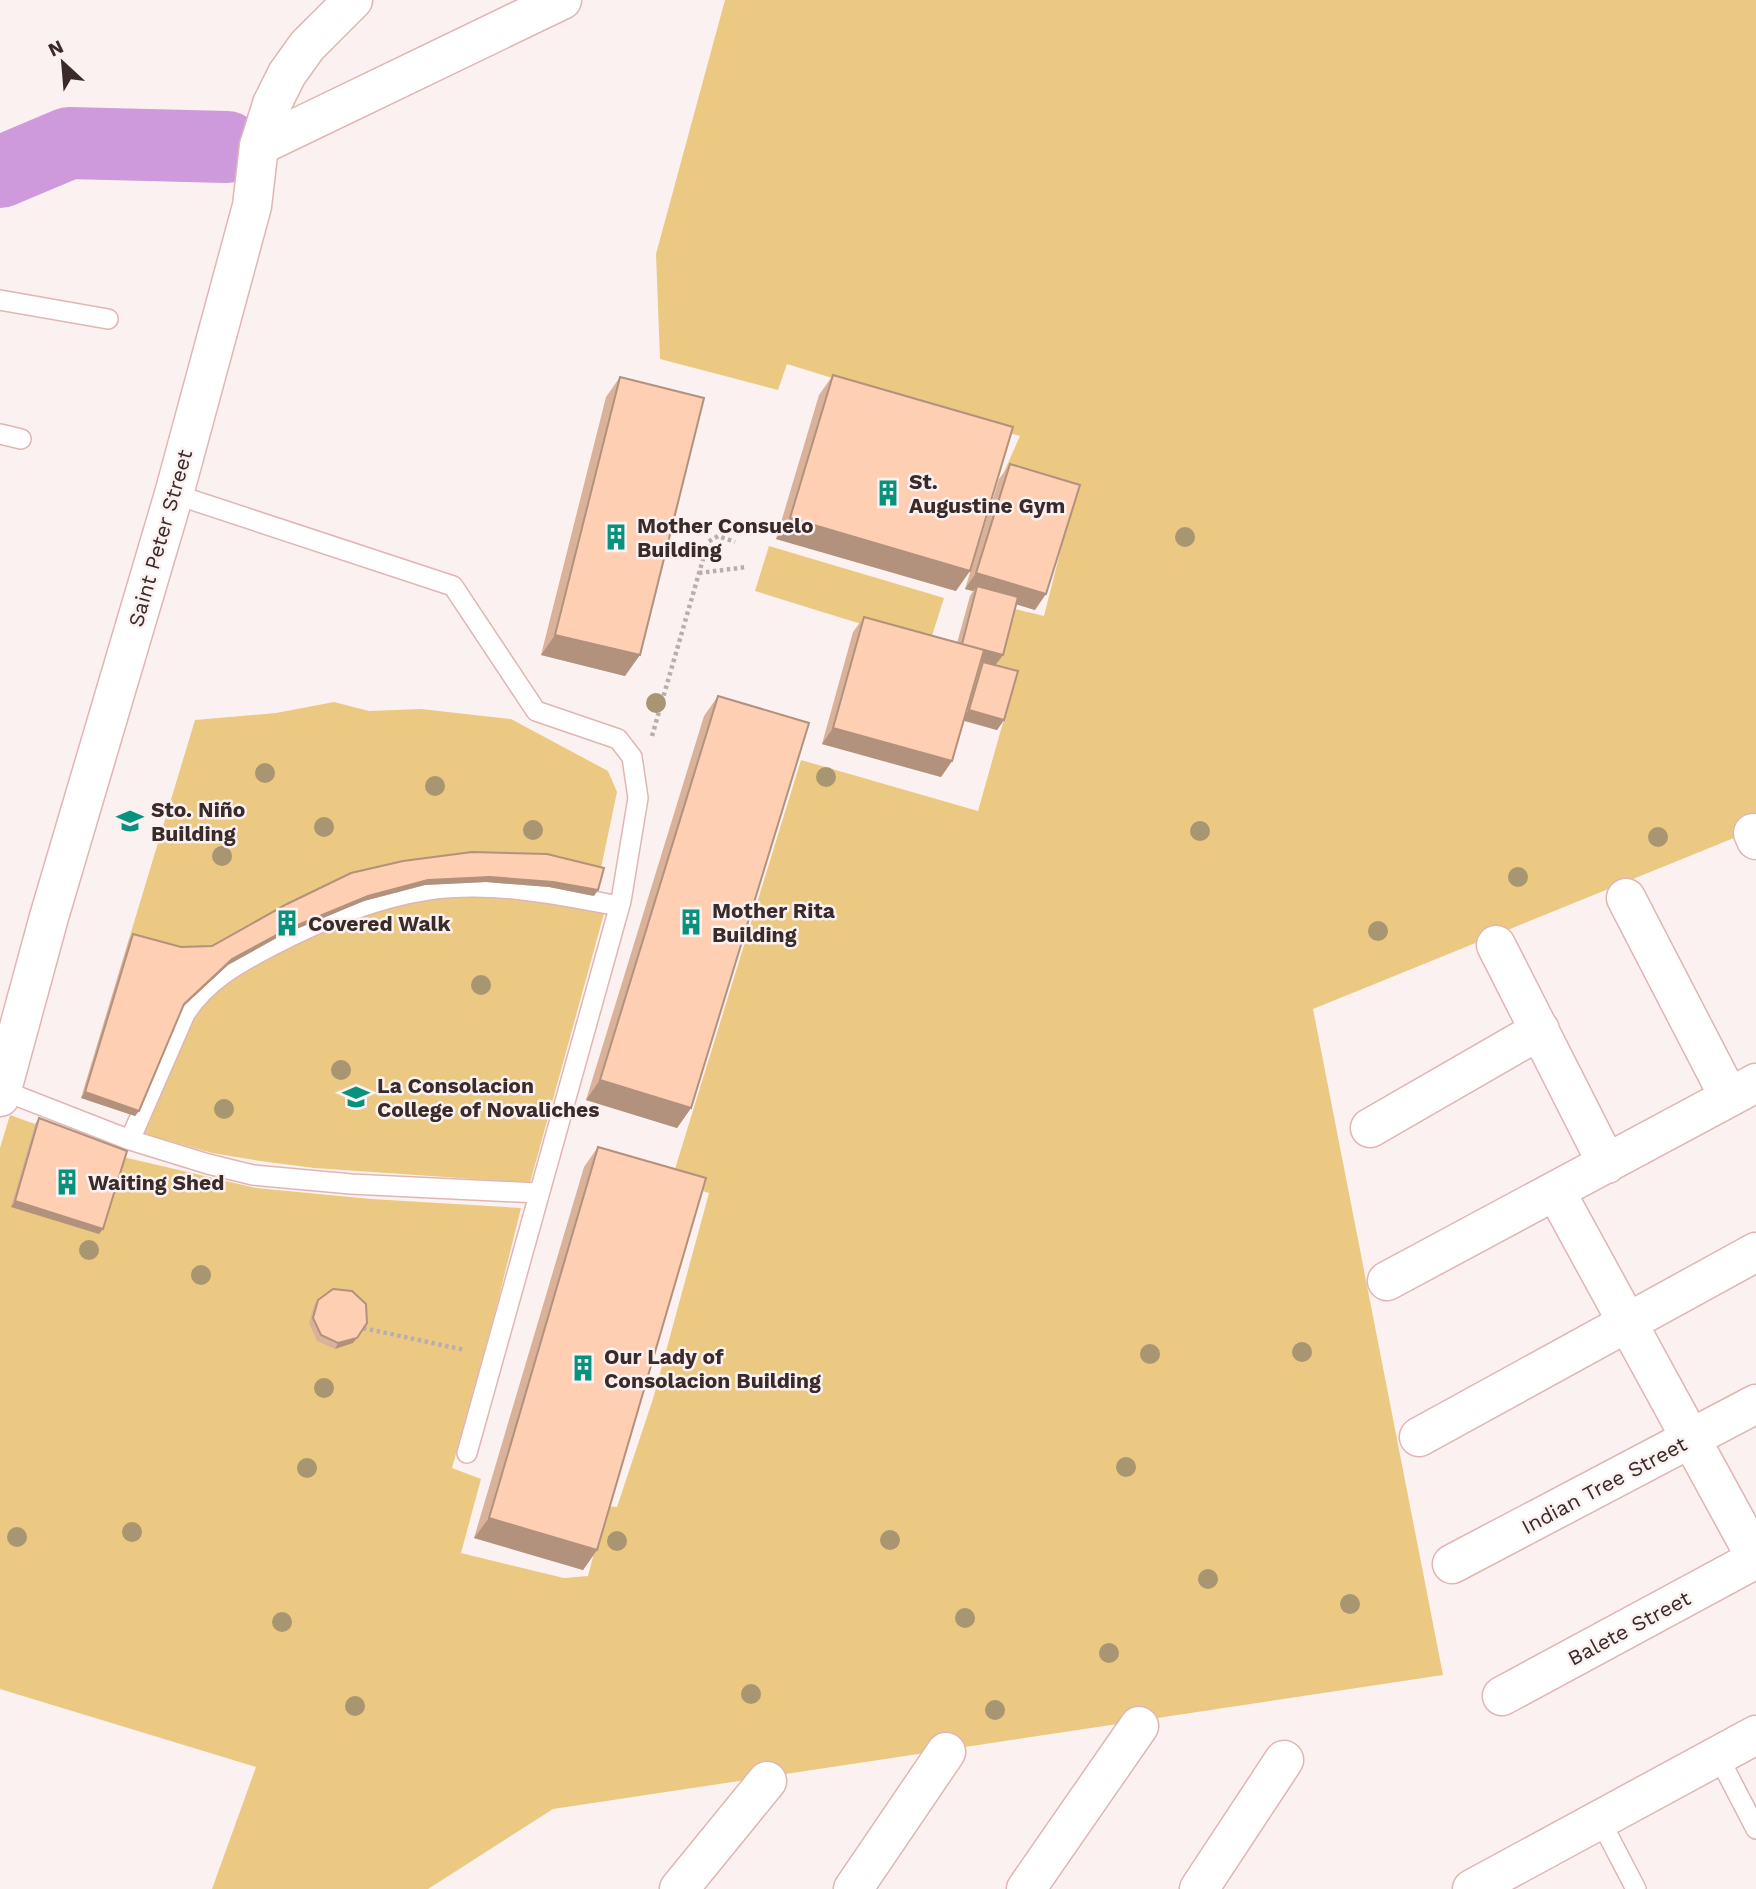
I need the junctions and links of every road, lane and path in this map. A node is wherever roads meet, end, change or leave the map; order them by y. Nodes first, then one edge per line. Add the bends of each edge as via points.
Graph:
1 (353, 0) edge
2 (562, 0) edge
3 (259, 146) junction
4 (0, 300) edge
5 (108, 319) dead end
6 (0, 434) edge
7 (21, 439) dead end
8 (174, 494) junction
9 (735, 542) dead end
10 (747, 567) dead end
11 (699, 573) junction
12 (638, 798) junction
13 (1626, 898) dead end
14 (619, 906) junction
15 (1496, 945) dead end
16 (1539, 1030) junction
17 (1743, 1090) edge
18 (1, 1093) edge
19 (1370, 1128) dead end
20 (130, 1140) junction
21 (1607, 1164) junction
22 (1556, 1192) junction
23 (538, 1193) junction
24 (1756, 1252) edge
25 (1387, 1281) dead end
26 (1627, 1322) junction
27 (363, 1328) edge
28 (494, 1356) junction
29 (1756, 1405) edge
30 (1419, 1437) dead end
31 (1691, 1439) junction
32 (467, 1453) dead end
33 (1756, 1559) edge
34 (1452, 1564) dead end
35 (1502, 1696) dead end
36 (1139, 1726) dead end
37 (1756, 1735) edge
38 (947, 1752) dead end
39 (1718, 1756) junction
40 (1284, 1760) dead end
41 (767, 1781) dead end
42 (1600, 1820) junction
43 (1756, 1829) edge
44 (1476, 1888) edge
45 (678, 1889) edge
46 (853, 1889) edge
47 (1026, 1889) edge
48 (1199, 1889) edge
49 (1636, 1889) edge

1 - 3 street, Saint Peter Street via 307,46 287,74
2 - 3 street
3 - 8 street, Saint Peter Street via 252,206
4 - 5 lane
6 - 7 lane
8 - 12 lane via 453,586 536,711 618,739 632,757
8 - 18 street, Saint Peter Street
9 - 11 path via 718,536 708,541
10 - 11 path
11 - 12 path
12 - 14 lane
13 - 17 street
14 - 20 lane via 551,892 488,887 427,890 366,905 285,939 229,968 195,998
14 - 23 lane
15 - 16 street
16 - 19 street
16 - 21 street
17 - 21 street
18 - 20 lane
20 - 23 lane via 253,1175
21 - 22 street
22 - 25 street
22 - 26 street
23 - 28 lane
24 - 26 street
26 - 30 street
26 - 31 street
27 - 28 path
28 - 32 lane
29 - 31 street, Indian Tree Street
31 - 33 street
31 - 34 street, Indian Tree Street
33 - 35 street, Balete Street
36 - 47 street
37 - 39 street
38 - 46 street
39 - 42 street
39 - 43 lane
40 - 48 street
41 - 45 street
42 - 44 street
42 - 49 lane

